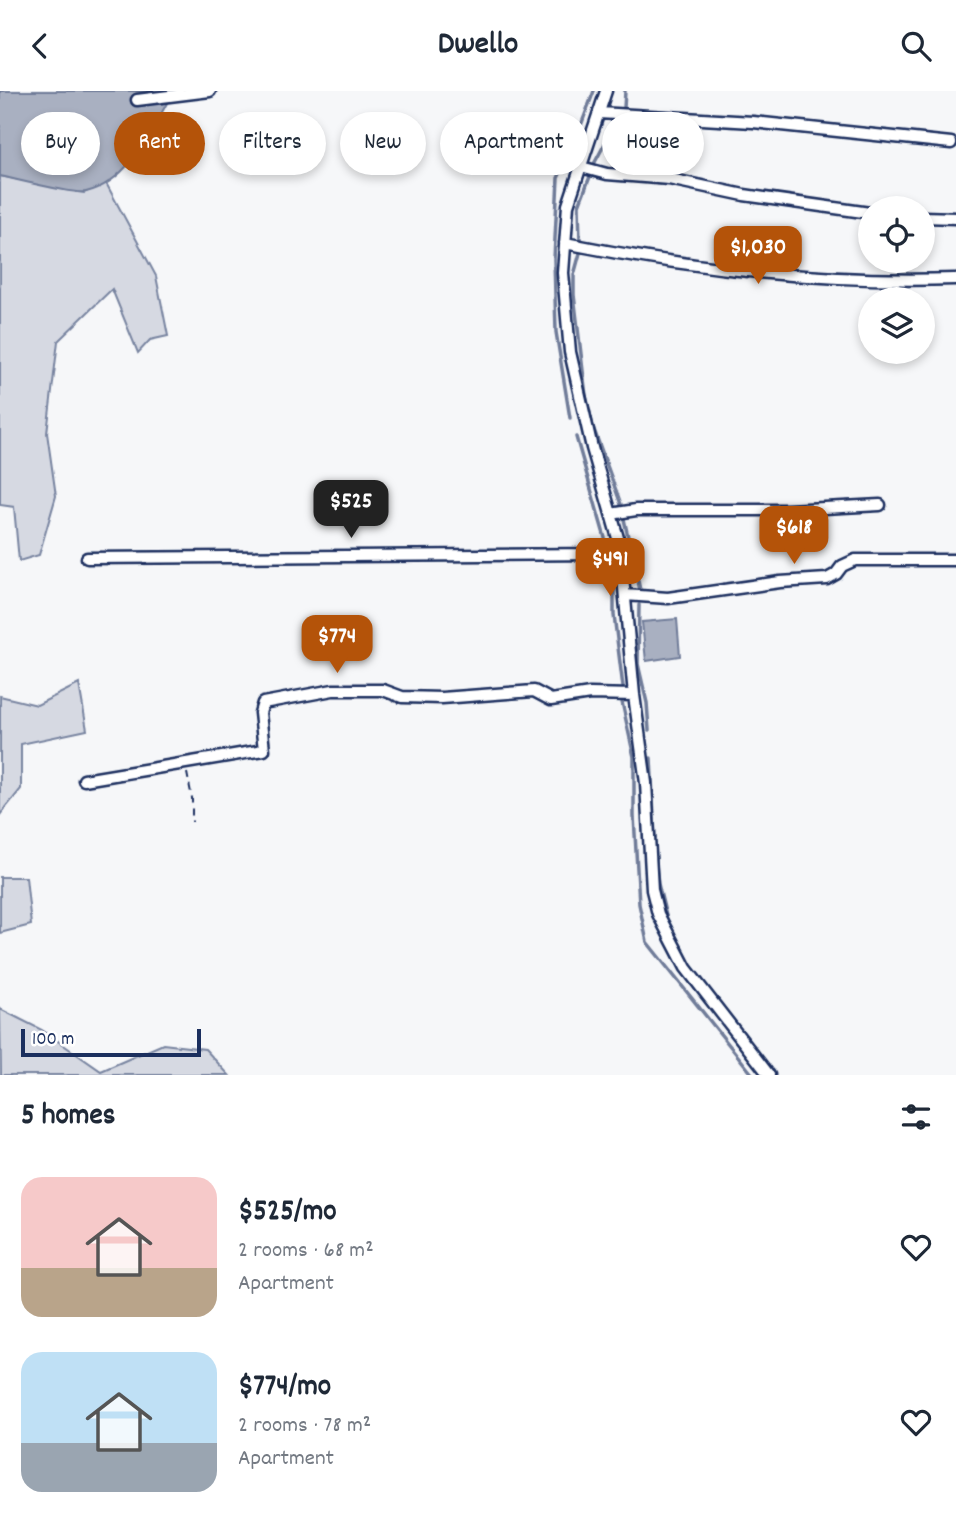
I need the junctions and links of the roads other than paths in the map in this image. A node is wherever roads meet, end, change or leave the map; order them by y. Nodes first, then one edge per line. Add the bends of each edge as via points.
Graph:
1 (210, 91) edge
2 (606, 91) edge
3 (137, 100) dead end
4 (598, 113) junction
5 (951, 143) dead end
6 (588, 145) edge
7 (588, 169) edge
8 (578, 175) edge
9 (858, 211) edge
10 (935, 217) edge
11 (956, 218) edge
12 (565, 243) junction
13 (955, 279) edge
14 (880, 505) dead end
15 (611, 514) junction
16 (621, 545) junction
17 (87, 558) dead end
18 (956, 560) edge
19 (625, 595) junction
20 (634, 695) junction
21 (84, 781) dead end
22 (769, 1075) edge

1 - 3 street
2 - 4 street
4 - 5 street via 753,122
4 - 6 street
7 - 9 street
8 - 12 street via 568,205
10 - 11 street
12 - 13 street via 813,277
12 - 15 street via 570,352
14 - 15 street
15 - 16 street
16 - 17 street via 602,554
16 - 19 street
18 - 19 street via 855,560 828,579 668,598
19 - 20 street
20 - 21 street via 590,694 551,700 534,691 442,698 402,697 383,690 333,690 263,703 264,750
20 - 22 street via 658,913 687,968

